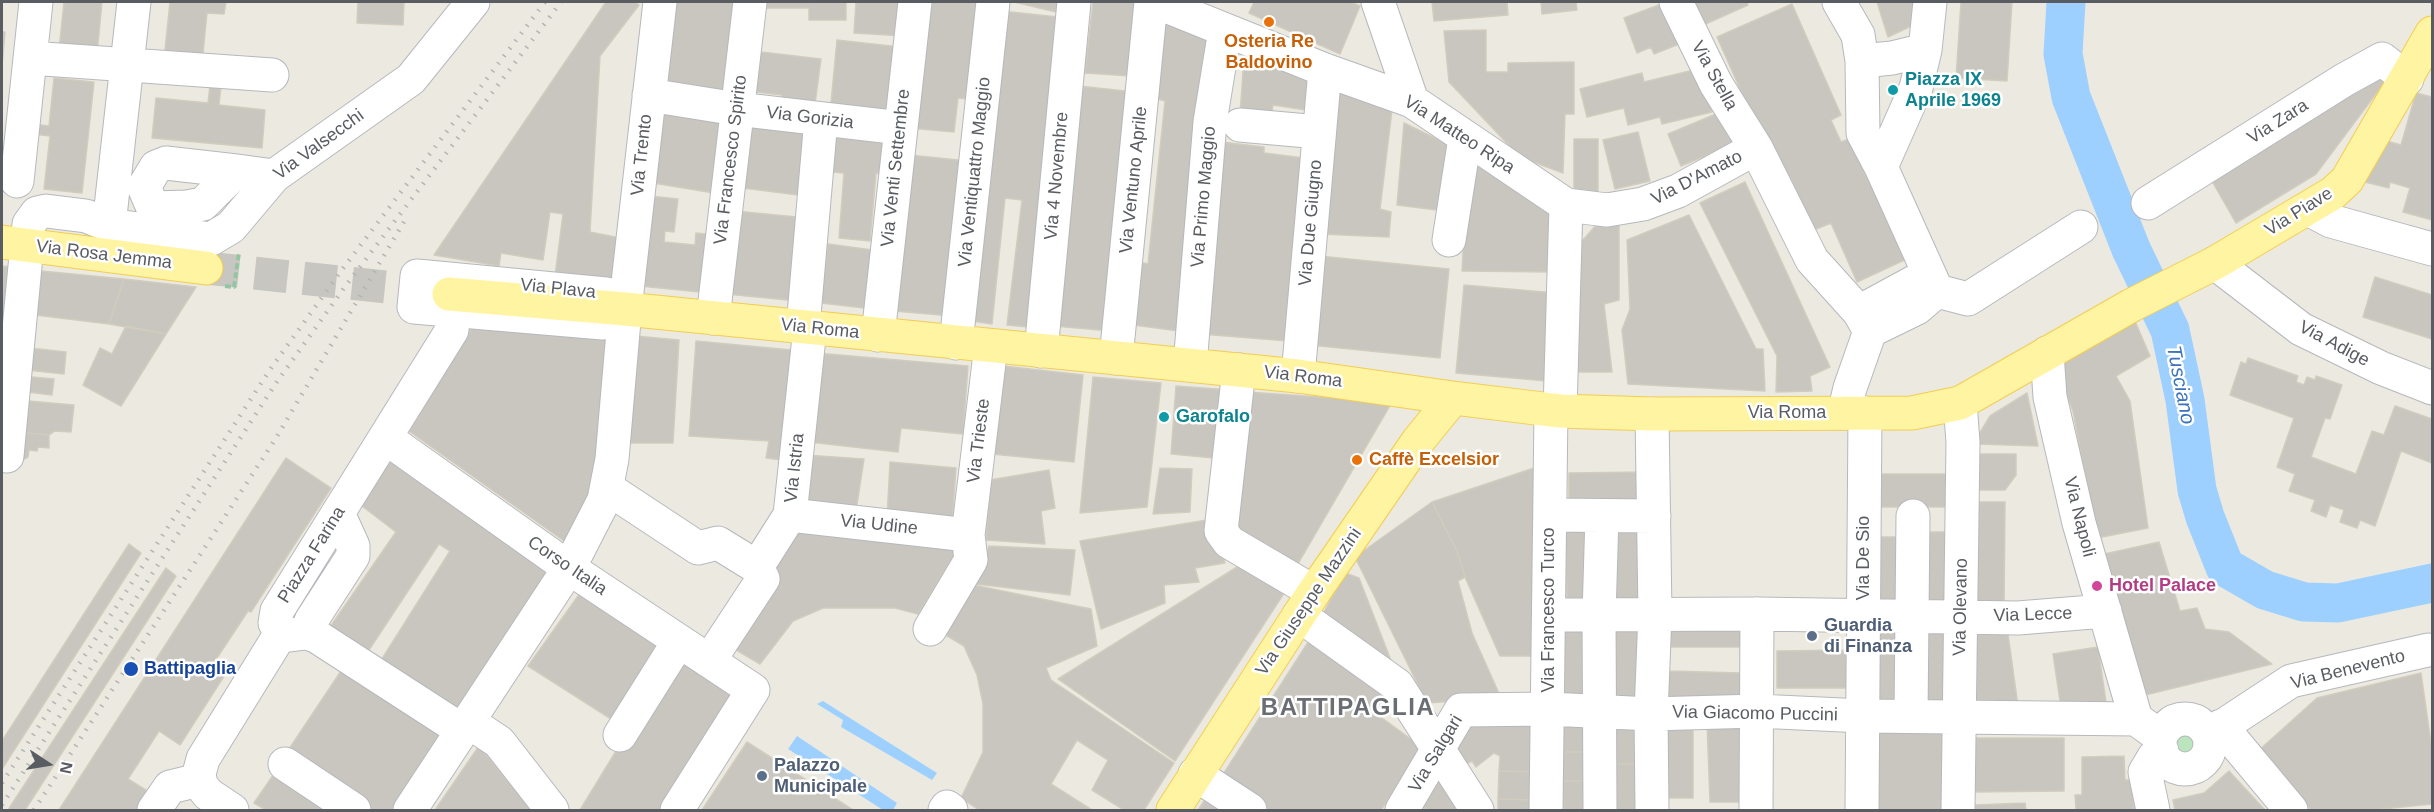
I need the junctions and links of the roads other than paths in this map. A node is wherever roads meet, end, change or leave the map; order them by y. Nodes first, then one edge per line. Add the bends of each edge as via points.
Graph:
1 (36, 2) edge
2 (134, 2) edge
3 (472, 2) edge
4 (660, 2) edge
5 (750, 2) edge
6 (915, 2) edge
7 (993, 2) edge
8 (1074, 2) edge
9 (1151, 2) edge
10 (1156, 2) edge
11 (1378, 2) edge
12 (1676, 2) edge
13 (1839, 2) edge
14 (1930, 2) edge
15 (1225, 30) junction
16 (2433, 33) edge
17 (1925, 50) junction
18 (30, 58) junction
19 (1862, 61) junction
20 (127, 65) junction
21 (1325, 70) junction
22 (2417, 74) edge
23 (272, 75) dead end
24 (649, 95) junction
25 (1412, 101) junction
26 (737, 109) junction
27 (821, 119) junction
28 (1240, 125) dead end
29 (901, 128) junction
30 (1319, 132) junction
31 (1465, 138) junction
32 (1756, 148) junction
33 (1881, 167) junction
34 (236, 171) dead end
35 (274, 176) junction
36 (17, 181) dead end
37 (2148, 203) dead end
38 (1566, 205) junction
39 (2308, 209) junction
40 (109, 225) junction
41 (2081, 227) dead end
42 (1449, 240) dead end
43 (14, 243) edge
44 (2433, 249) edge
45 (206, 268) tunnel mouth
46 (2204, 268) junction
47 (1929, 273) junction
48 (451, 302) joint
49 (2132, 304) joint
50 (625, 309) junction
51 (713, 318) junction
52 (1865, 321) junction
53 (807, 328) junction
54 (878, 335) junction
55 (956, 343) junction
56 (991, 346) junction
57 (1041, 351) junction
58 (2047, 353) junction
59 (1116, 358) junction
60 (1190, 365) junction
61 (1239, 370) junction
62 (1298, 376) junction
63 (2433, 388) edge
64 (1453, 398) junction
65 (1960, 403) junction
66 (1853, 404) junction
67 (1556, 410) junction
68 (1652, 414) junction
69 (386, 438) junction
70 (7, 456) dead end
71 (607, 488) junction
72 (790, 515) junction
73 (1550, 515) junction
74 (1961, 515) junction
75 (1602, 516) junction
76 (1654, 516) junction
77 (1864, 516) junction
78 (1913, 516) junction
79 (968, 535) junction
80 (758, 567) junction
81 (568, 568) junction
82 (1306, 604) junction
83 (2105, 611) junction
84 (1655, 614) junction
85 (1757, 614) junction
86 (1550, 615) junction
87 (1599, 615) junction
88 (1864, 615) junction
89 (1911, 616) junction
90 (1961, 617) junction
91 (930, 629) dead end
92 (294, 633) junction
93 (679, 641) junction
94 (2431, 657) edge
95 (709, 661) junction
96 (1549, 709) junction
97 (1757, 711) junction
98 (1600, 712) junction
99 (1651, 714) junction
100 (1863, 716) junction
101 (1911, 716) junction
102 (1960, 716) junction
103 (466, 727) junction
104 (2215, 730) junction
105 (620, 735) dead end
106 (2153, 736) junction
107 (1438, 749) junction
108 (285, 764) dead end
109 (1196, 774) junction
110 (684, 799) edge
111 (214, 800) edge
112 (154, 810) edge
113 (354, 810) edge
114 (410, 810) edge
115 (552, 810) edge
116 (1173, 810) edge
117 (1250, 810) edge
118 (1402, 810) edge
119 (1478, 810) edge
120 (1546, 810) edge
121 (1600, 810) edge
122 (1652, 810) edge
123 (1756, 810) edge
124 (1862, 810) edge
125 (1959, 810) edge
126 (2153, 810) edge
127 (2291, 810) edge

1 - 18 street
2 - 20 street
3 - 35 street, Via Valsecchi via 411,79
4 - 24 street, Via Trento
5 - 26 street, Via Francesco Spirito
6 - 29 street, Via Venti Settembre
7 - 55 street, Via Ventiquattro Maggio
8 - 57 street, Via 4 Novembre
9 - 59 street, Via Ventuno Aprile
10 - 15 street, Via Matteo Ripa
11 - 25 street
12 - 32 street, Via Stella via 1716,84
13 - 19 street via 1858,35
14 - 17 street
15 - 21 street, Via Matteo Ripa
15 - 60 street, Via Primo Maggio via 1210,122
16 - 22 main road, Via Piave
17 - 19 street
17 - 33 street via 1916,88
18 - 20 street
18 - 36 street
19 - 33 street via 1863,133
20 - 23 street
20 - 40 street
21 - 25 street, Via Matteo Ripa
21 - 30 street, Via Due Giugno
22 - 37 street, Via Zara via 2382,59
22 - 39 main road, Via Piave via 2347,180
24 - 26 street, Via Gorizia
24 - 50 street, Via Trento
25 - 31 street, Via Matteo Ripa
26 - 27 street, Via Gorizia
26 - 51 street, Via Francesco Spirito
27 - 29 street, Via Gorizia
27 - 53 street, Via Istria
28 - 30 street
29 - 54 street, Via Venti Settembre
30 - 62 street, Via Due Giugno
31 - 38 street, Via Matteo Ripa
31 - 42 street
32 - 38 street, Via D'Amato via 1678,191 1644,204 1607,210
32 - 52 street, Via Stella via 1812,260
33 - 47 street
34 - 35 street
35 - 40 street, Via Valsecchi via 231,226 211,238
38 - 67 street
39 - 44 street via 2331,221
39 - 46 main road, Via Piave
40 - 43 street, Via Valsecchi via 86,216 46,211 37,213
41 - 47 street via 1968,299
43 - 45 main road, Via Rosa Jemma
43 - 70 street
46 - 49 main road, Via Piave
46 - 63 street, Via Adige via 2301,330
47 - 52 street via 1917,308
48 - 50 main road, Via Roma
48 - 69 street via 452,330
49 - 58 main road, Via Roma
50 - 51 main road, Via Roma
50 - 71 street
51 - 53 main road, Via Roma
52 - 66 street, Via De Sio
53 - 54 main road, Via Roma
53 - 72 street, Via Istria
54 - 55 main road, Via Roma
55 - 56 main road, Via Roma
56 - 57 main road, Via Roma
56 - 79 street, Via Trieste
57 - 59 main road, Via Roma
58 - 65 main road, Via Roma
58 - 83 street, Via Napoli via 2053,408 2079,524
59 - 60 main road, Via Roma
60 - 61 main road, Via Roma
61 - 62 main road, Via Roma
61 - 82 street via 1221,531 1229,542
62 - 64 main road, Via Roma
64 - 67 main road, Via Roma
64 - 82 main road, Via Giuseppe Mazzini via 1418,441
65 - 66 main road, Via Roma via 1912,413
65 - 74 street, Via Olevano via 1964,442
66 - 68 main road, Via Roma
66 - 77 street, Via De Sio
67 - 68 main road, Via Roma
67 - 73 street, Via Francesco Turco via 1545,459
68 - 76 street
69 - 81 street, Corso Italia
69 - 92 street, Piazza Farina via 277,611 275,623
71 - 80 street via 698,548 718,543
71 - 81 street
72 - 79 street, Via Udine
72 - 80 street, Via Istria
73 - 75 street
73 - 86 street, Via Francesco Turco
74 - 78 street
74 - 90 street, Via Olevano
75 - 76 street
75 - 87 street
76 - 84 street
77 - 78 street
77 - 88 street, Via De Sio
78 - 89 street
79 - 91 street, Via Trieste via 971,560
80 - 95 street via 763,579
81 - 93 street, Corso Italia
81 - 103 street
82 - 107 street via 1397,685
82 - 109 main road, Via Giuseppe Mazzini
83 - 90 street, Via Lecce via 2044,617
83 - 106 street, Via Napoli
84 - 85 street
84 - 87 street
84 - 99 street
85 - 88 street
85 - 97 street
86 - 87 street
86 - 96 street, Via Francesco Turco
87 - 98 street
88 - 89 street
88 - 90 street
88 - 100 street, Via De Sio
89 - 90 street
89 - 101 street
90 - 102 street, Via Olevano
92 - 103 street via 316,636
92 - 111 street via 203,759 200,767
93 - 95 street, Corso Italia
93 - 105 street
94 - 104 street, Via Benevento via 2291,681
95 - 110 street, Corso Italia via 753,690
96 - 98 street, Via Giacomo Puccini
96 - 107 street, Via Salgari via 1461,710
96 - 120 street, Via Francesco Turco
97 - 99 street, Via Giacomo Puccini
97 - 100 street, Via Giacomo Puccini
97 - 123 street
98 - 99 street, Via Giacomo Puccini
98 - 121 street
99 - 122 street
100 - 101 street, Via Giacomo Puccini
100 - 124 street, Via De Sio
101 - 102 street, Via Giacomo Puccini
102 - 106 street
102 - 125 street, Via Olevano
103 - 114 street
103 - 115 street via 499,741
104 - 106 street via 2184,718
104 - 127 street
106 - 126 street via 2154,757 2145,772
107 - 118 street, Via Salgari
107 - 119 street
108 - 113 street
109 - 116 main road, Via Giuseppe Mazzini
109 - 117 street
111 - 112 street via 170,787

